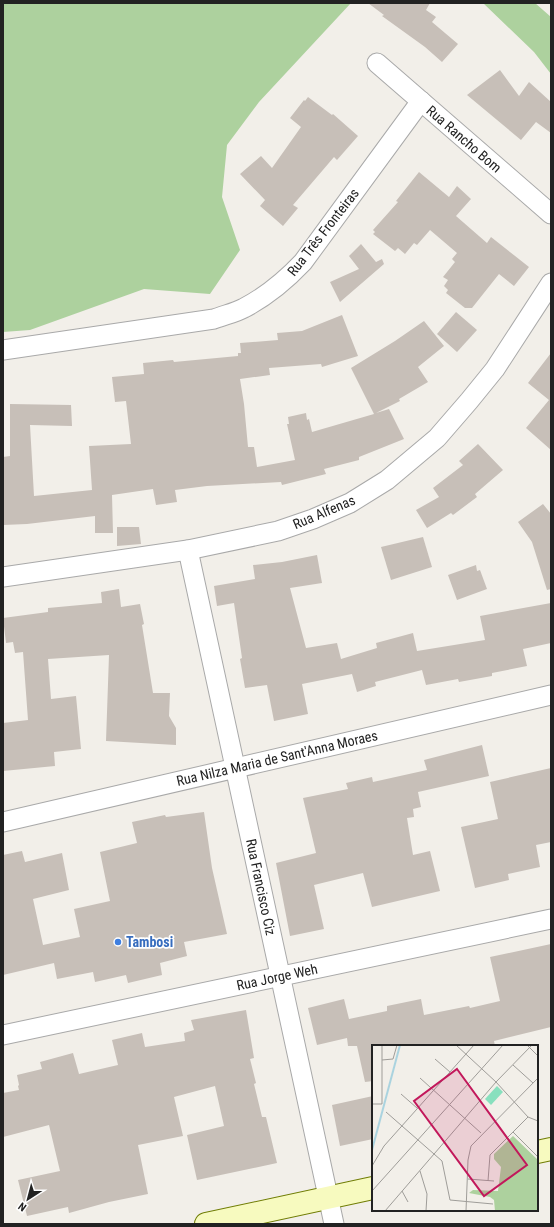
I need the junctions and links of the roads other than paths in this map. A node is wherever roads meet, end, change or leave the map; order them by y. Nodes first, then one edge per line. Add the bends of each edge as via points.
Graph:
1 (377, 63) dead end
2 (421, 102) junction
3 (551, 214) edge
4 (551, 282) edge
5 (3, 350) edge
6 (188, 550) junction
7 (3, 577) edge
8 (551, 694) edge
9 (235, 768) junction
10 (3, 822) edge
11 (551, 919) edge
12 (280, 977) junction
13 (3, 1035) edge
14 (551, 1149) edge
15 (538, 1152) edge
16 (372, 1188) edge
17 (328, 1198) junction
18 (206, 1224) edge
19 (334, 1224) edge

1 - 2 street, Rua Rancho Bom
2 - 3 street, Rua Rancho Bom
2 - 5 street, Rua Três Fronteiras via 303,262 286,280 262,297 243,308 214,319
4 - 6 street, Rua Alfenas via 495,369 469,401 437,438 387,480 350,504 278,531
6 - 7 street, Rua Alfenas
6 - 9 street, Rua Francisco Ciz
8 - 9 street, Rua Nilza Maria de Sant'Anna Moraes
9 - 10 street, Rua Nilza Maria de Sant'Anna Moraes
9 - 12 street, Rua Francisco Ciz
11 - 12 street, Rua Jorge Weh
12 - 13 street, Rua Jorge Weh
12 - 17 street, Rua Francisco Ciz
14 - 15 street
16 - 17 street
17 - 18 street
17 - 19 street, Rua Francisco Ciz

